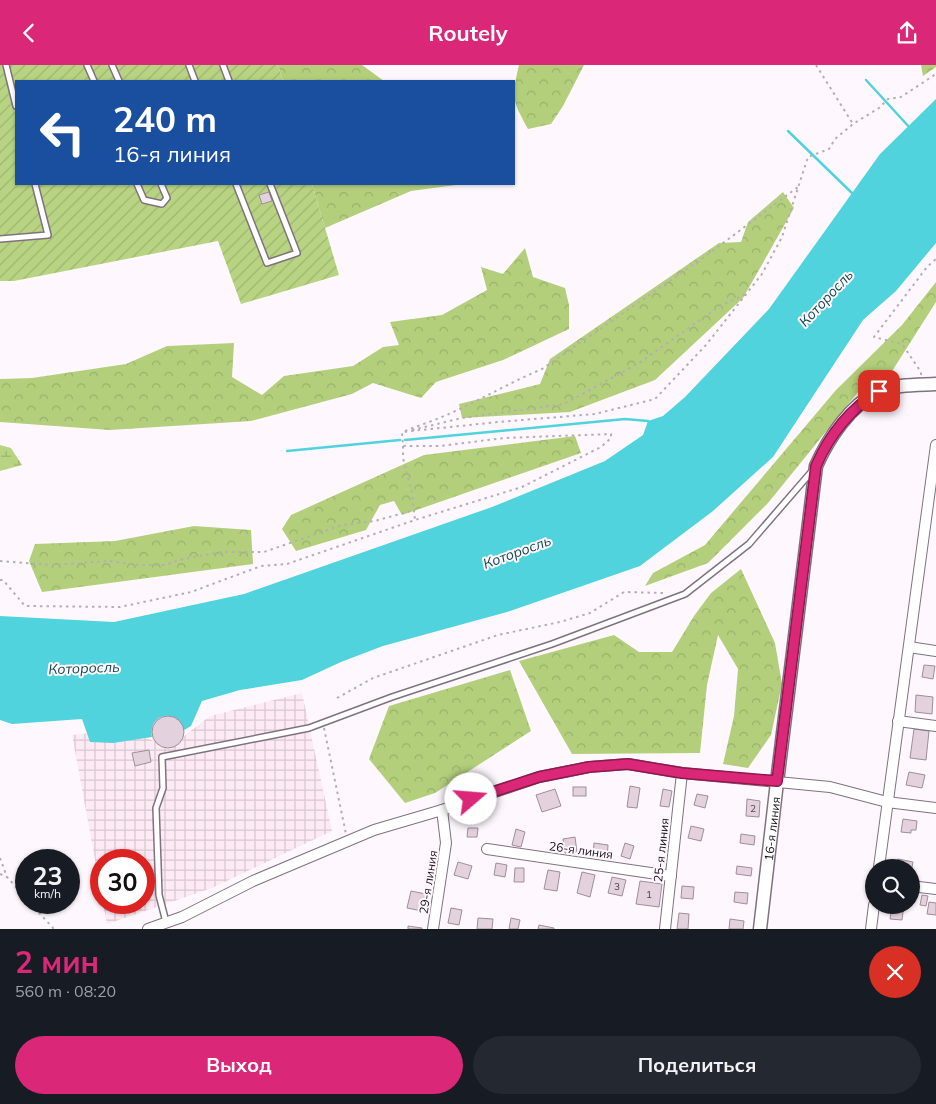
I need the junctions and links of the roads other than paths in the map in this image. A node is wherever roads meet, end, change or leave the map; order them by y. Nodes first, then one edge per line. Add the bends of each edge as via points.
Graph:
1 (6, 65) edge
2 (87, 65) edge
3 (112, 65) edge
4 (188, 65) edge
5 (223, 65) edge
6 (94, 80) edge
7 (118, 80) edge
8 (195, 80) edge
9 (229, 80) edge
10 (15, 102) edge
11 (35, 185) edge
12 (137, 185) edge
13 (161, 185) edge
14 (236, 185) edge
15 (270, 185) edge
16 (0, 239) edge
17 (936, 384) edge
18 (936, 445) edge
19 (816, 466) junction
20 (932, 501) edge
21 (909, 647) junction
22 (936, 651) edge
23 (898, 721) junction
24 (936, 726) edge
25 (682, 773) junction
26 (777, 781) junction
27 (887, 802) junction
28 (936, 808) edge
29 (442, 810) junction
30 (487, 849) dead end
31 (880, 859) edge
32 (671, 876) junction
33 (920, 887) edge
34 (936, 889) edge
35 (873, 914) edge
36 (166, 926) edge
37 (148, 929) edge
38 (433, 929) edge
39 (665, 929) edge
40 (760, 929) edge
41 (871, 929) edge

1 - 10 lane
2 - 6 lane
3 - 7 lane
4 - 8 lane
5 - 9 lane
11 - 16 lane via 48,235
12 - 13 lane via 144,200 162,204 167,198
14 - 15 lane via 267,263 298,253
17 - 19 street, 16-я линия via 892,388 866,399 840,427
18 - 20 street
19 - 26 street, 16-я линия
19 - 36 lane via 749,544 685,594 323,723 290,733 162,757 163,788 156,808 159,895
20 - 21 street
21 - 22 street
21 - 23 street
23 - 24 street
23 - 27 street
25 - 26 street
25 - 29 street via 628,764 589,767 539,777
25 - 32 street, 25-я линия
26 - 27 street via 830,787
26 - 40 street, 16-я линия
27 - 28 street
27 - 31 street
29 - 36 street via 347,841 253,881
29 - 38 street, 29-я линия via 446,843
30 - 32 street, 26-я линия
32 - 39 street, 25-я линия
33 - 34 street
35 - 41 street
36 - 37 street

